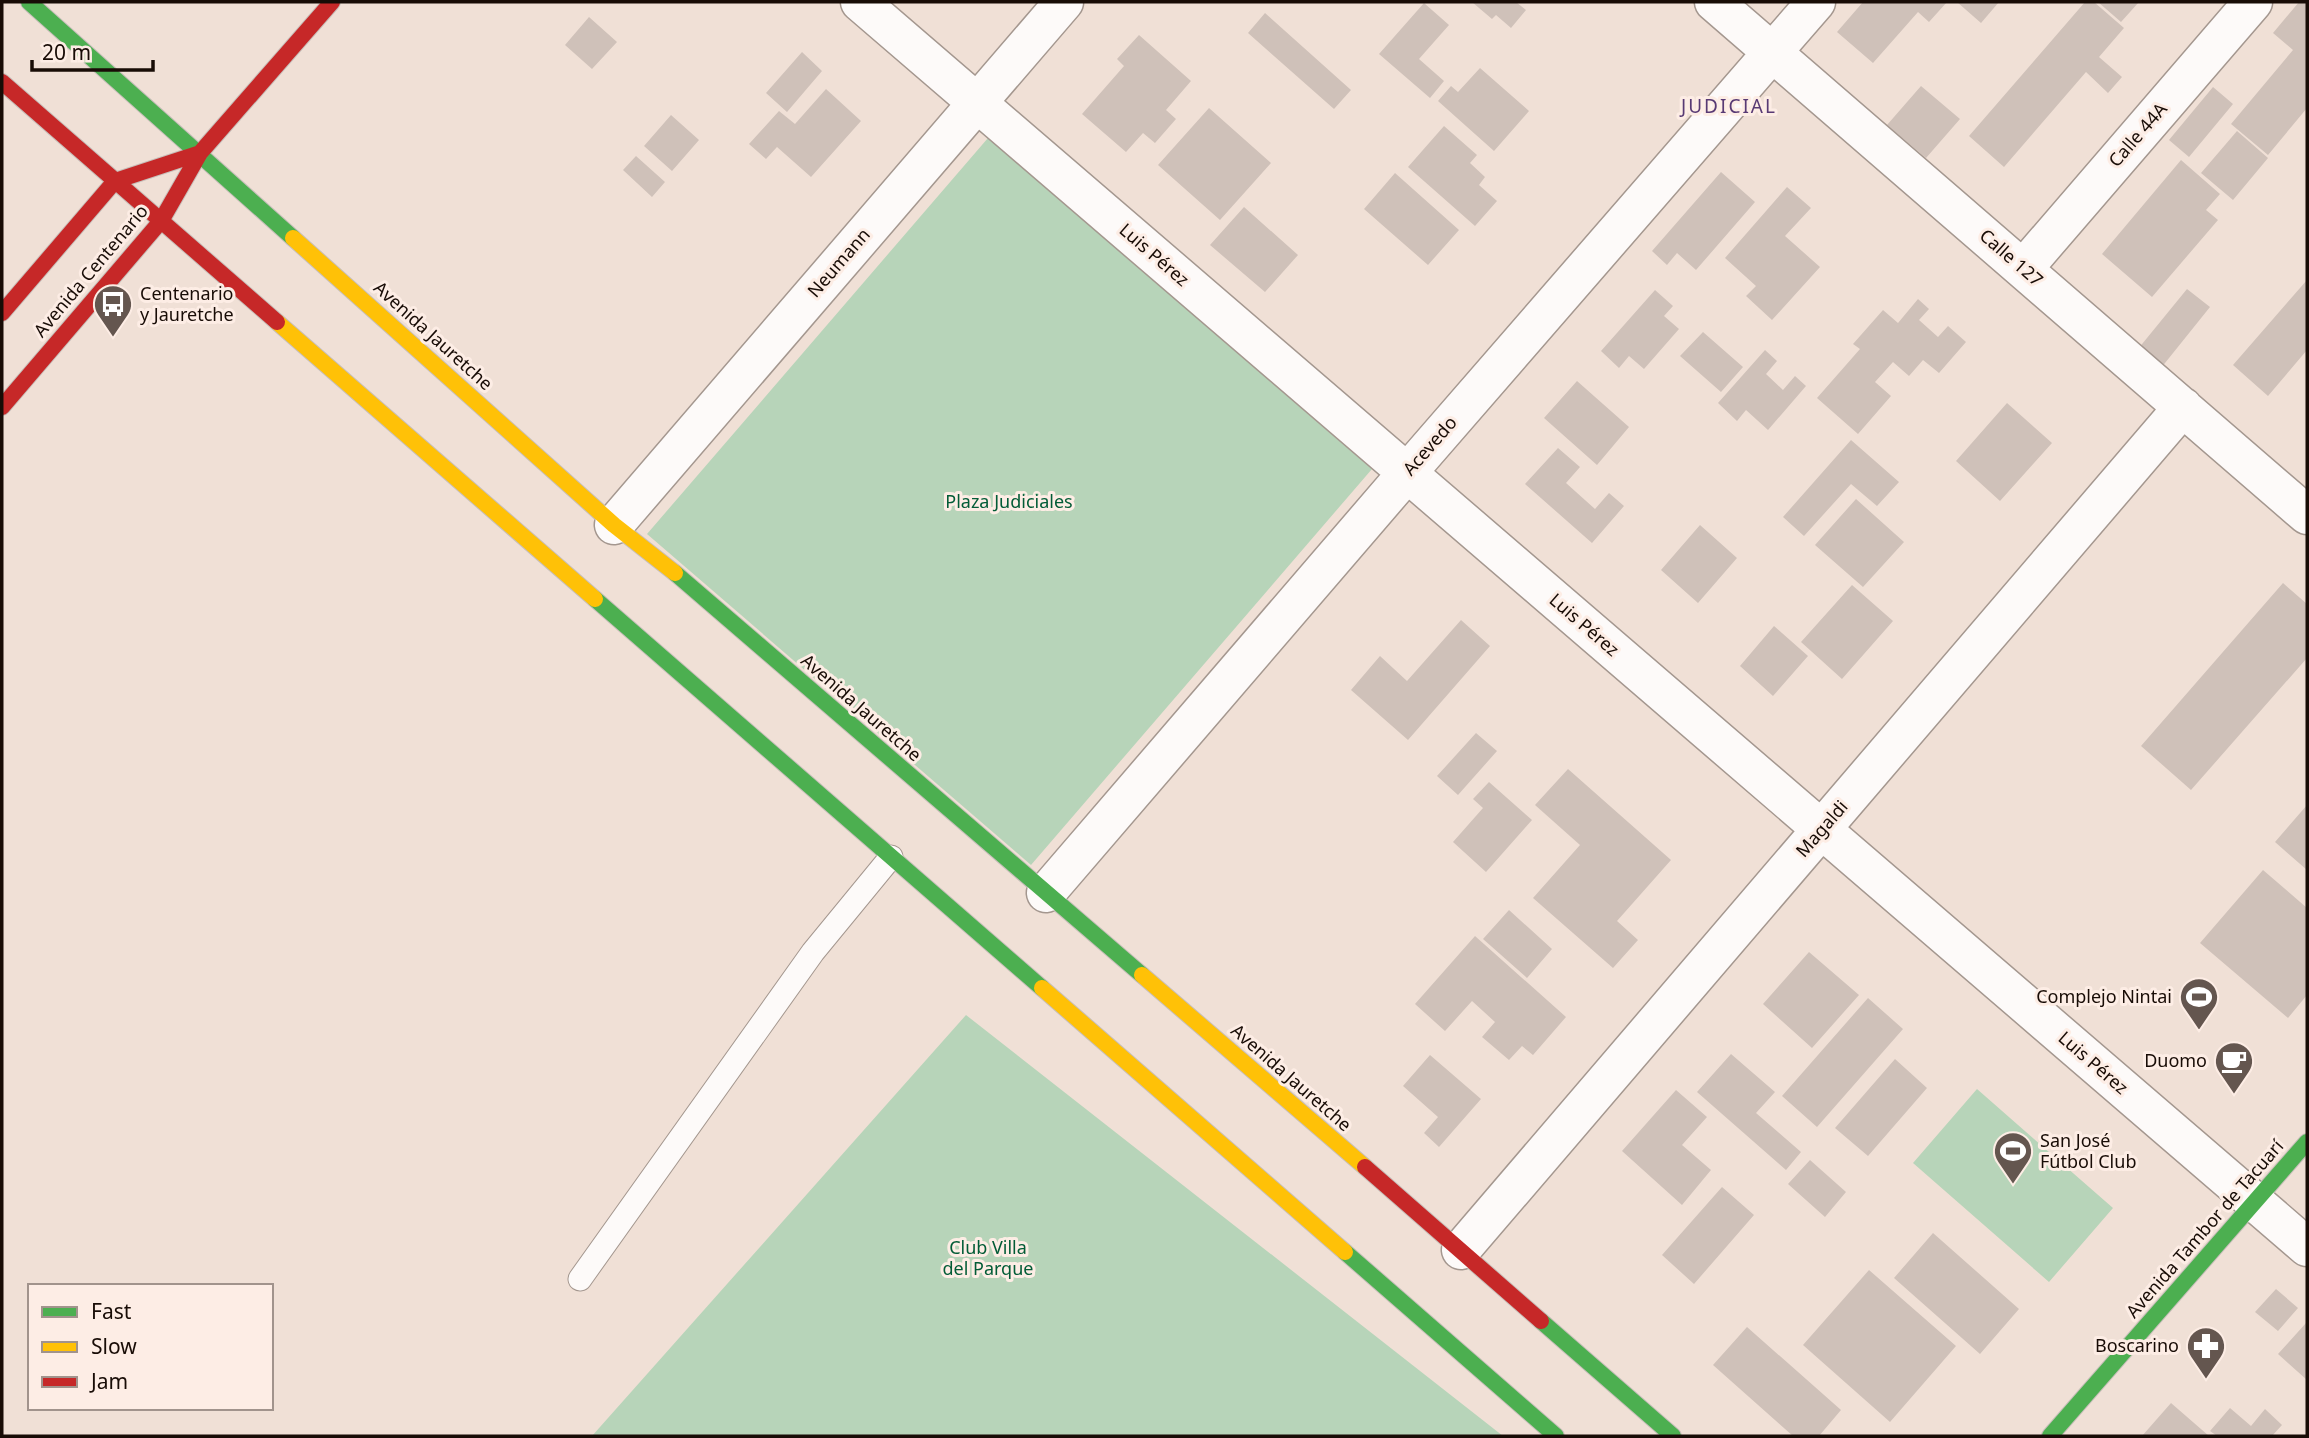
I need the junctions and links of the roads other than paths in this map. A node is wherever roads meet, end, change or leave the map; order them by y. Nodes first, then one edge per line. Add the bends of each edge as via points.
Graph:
1 (29, 2) edge
2 (332, 2) edge
3 (860, 2) edge
4 (1064, 2) edge
5 (1714, 2) edge
6 (1816, 2) edge
7 (2253, 2) edge
8 (1773, 53) junction
9 (2, 82) edge
10 (977, 102) junction
11 (200, 153) junction
12 (115, 181) junction
13 (161, 221) junction
14 (2023, 269) junction
15 (2, 313) edge
16 (2, 407) edge
17 (2183, 407) junction
18 (1407, 473) junction
19 (2303, 503) edge
20 (614, 525) junction
21 (1822, 829) junction
22 (891, 857) junction
23 (1046, 893) junction
24 (2307, 1142) edge
25 (2255, 1202) junction
26 (2307, 1247) edge
27 (1461, 1250) junction
28 (580, 1279) dead end
29 (1556, 1436) edge
30 (1673, 1436) edge
31 (2050, 1436) edge

1 - 11 main road, Avenida Jauretche
2 - 11 main road, Avenida Centenario
3 - 10 street, Luis Pérez
4 - 10 street, Neumann
5 - 8 street, Calle 127
6 - 8 street, Acevedo
7 - 14 street, Calle 44A
8 - 14 street, Calle 127
8 - 18 street, Acevedo
9 - 12 main road
10 - 18 street, Luis Pérez
10 - 20 street, Neumann
11 - 12 main road, Avenida Centenario
11 - 13 main road, Avenida Centenario
11 - 20 main road, Avenida Jauretche
12 - 13 main road
12 - 15 main road
13 - 16 main road, Avenida Centenario
13 - 22 main road
14 - 17 street, Calle 127
17 - 19 street, Calle 127
17 - 21 street, Magaldi
18 - 21 street, Luis Pérez
18 - 23 street, Acevedo
20 - 23 main road, Avenida Jauretche
21 - 25 street, Luis Pérez
21 - 27 street, Magaldi
22 - 28 lane via 813,953
22 - 29 main road
23 - 27 main road, Avenida Jauretche
24 - 25 main road, Avenida Tambor de Tacuarí
25 - 26 street, Luis Pérez
25 - 31 main road, Avenida Tambor de Tacuarí
27 - 30 main road, Avenida Jauretche

